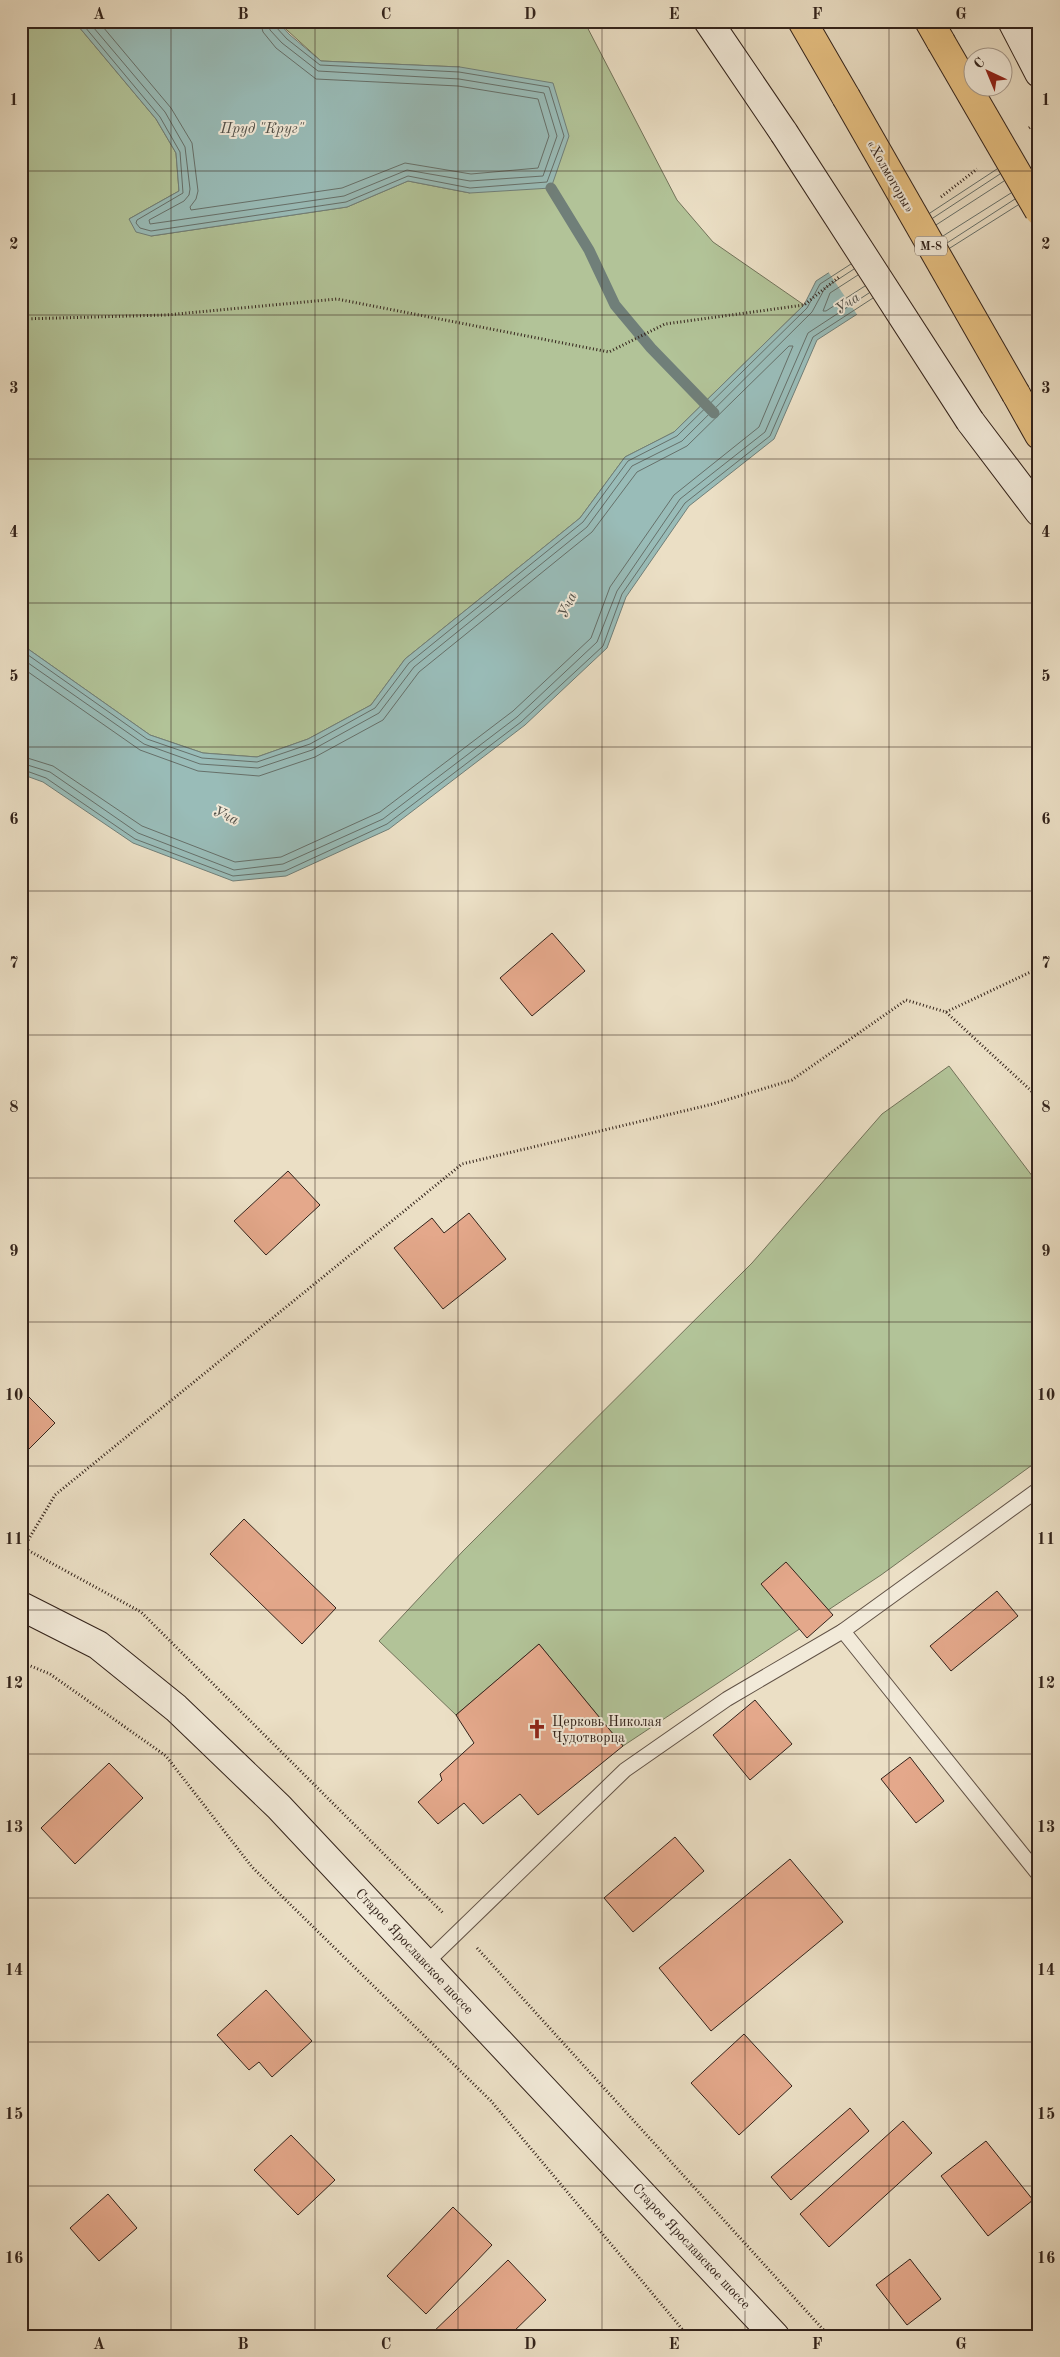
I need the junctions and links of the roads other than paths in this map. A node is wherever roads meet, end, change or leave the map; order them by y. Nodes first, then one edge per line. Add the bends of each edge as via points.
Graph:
1 (708, 21) edge
2 (802, 21) edge
3 (1012, 21) edge
4 (935, 31) edge
5 (1039, 73) edge
6 (1039, 211) edge
7 (1039, 435) edge
8 (1039, 512) edge
9 (1039, 1489) edge
10 (21, 1606) edge
11 (843, 1631) junction
12 (1039, 1875) edge
13 (426, 1963) junction
14 (775, 2336) edge

1 - 8 main road, bridge via 970,421
2 - 7 highway, «Холмогоры» / М-8, bridge
3 - 5 main road
4 - 6 highway, bridge
9 - 11 lane
10 - 13 main road, Старое Ярославское шоссе via 98,1645 176,1708 279,1807
11 - 12 lane
11 - 13 lane via 727,1699 625,1770
13 - 14 main road, Старое Ярославское шоссе

